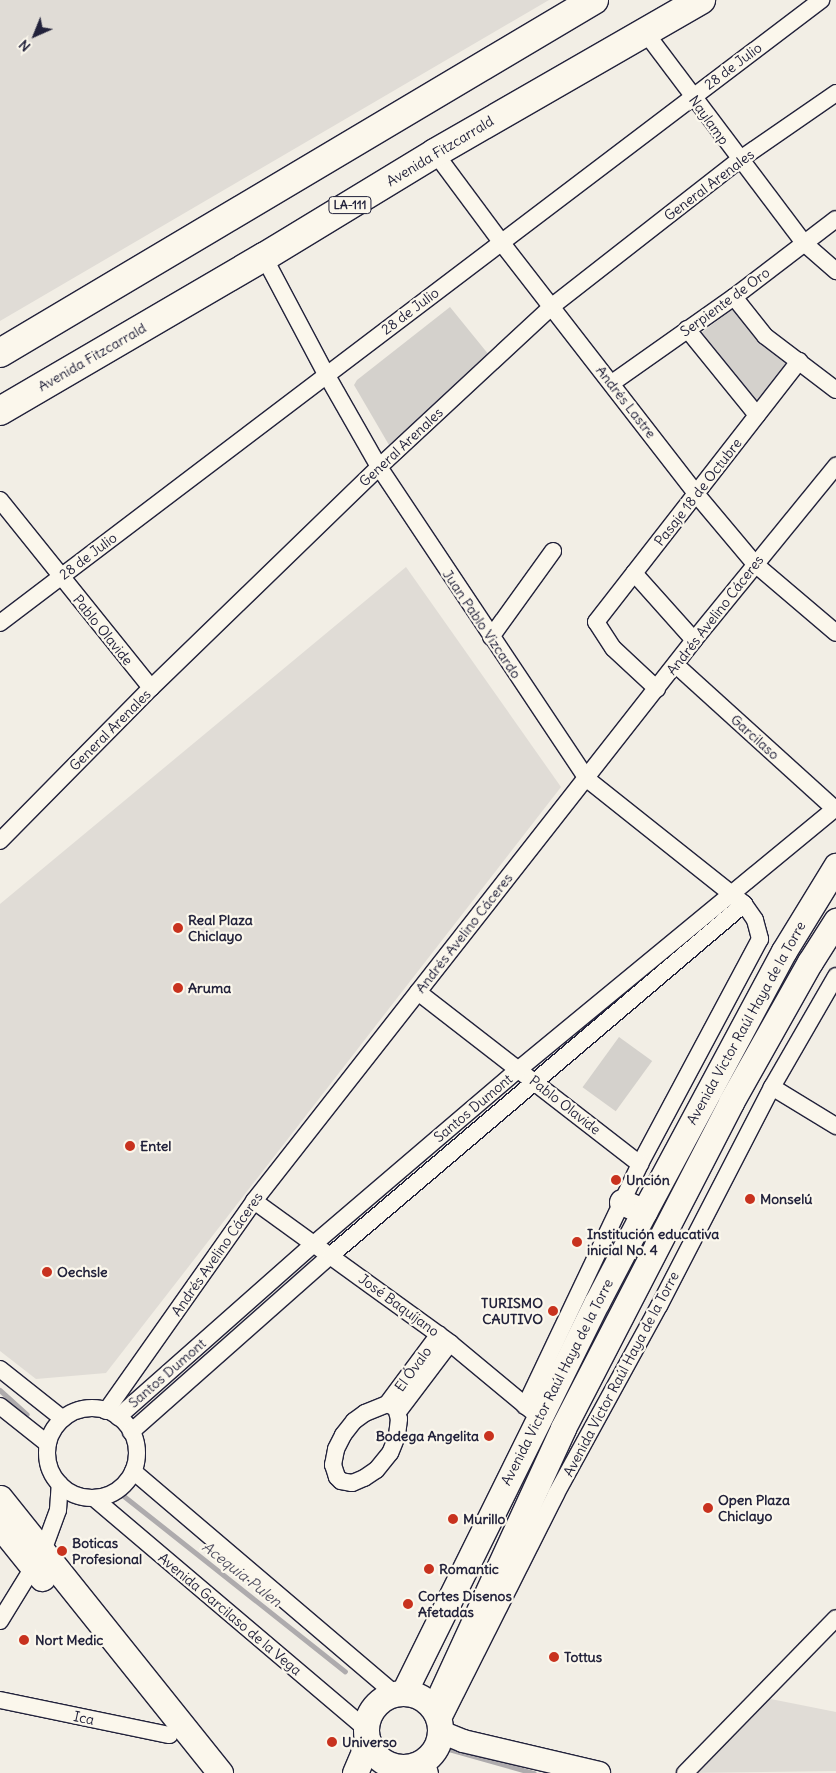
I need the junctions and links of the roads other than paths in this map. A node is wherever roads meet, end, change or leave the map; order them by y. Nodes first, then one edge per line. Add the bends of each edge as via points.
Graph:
1 (594, 0) edge
2 (701, 0) edge
3 (821, 0) edge
4 (646, 32) junction
5 (836, 93) edge
6 (692, 96) junction
7 (435, 153) junction
8 (739, 160) junction
9 (836, 219) edge
10 (501, 242) junction
11 (804, 243) junction
12 (264, 257) junction
13 (836, 271) edge
14 (734, 296) junction
15 (551, 308) junction
16 (686, 329) junction
17 (0, 353) edge
18 (800, 361) junction
19 (326, 374) junction
20 (612, 383) junction
21 (836, 390) edge
22 (0, 411) edge
23 (757, 415) junction
24 (836, 466) edge
25 (379, 467) junction
26 (697, 495) junction
27 (0, 500) edge
28 (553, 551) dead end
29 (755, 564) junction
30 (634, 573) junction
31 (60, 577) junction
32 (0, 623) edge
33 (836, 633) edge
34 (491, 636) junction
35 (694, 640) junction
36 (676, 665) junction
37 (151, 688) junction
38 (657, 689) junction
39 (587, 779) junction
40 (836, 808) edge
41 (0, 841) edge
42 (836, 866) edge
43 (738, 899) junction
44 (836, 921) edge
45 (836, 976) edge
46 (418, 992) junction
47 (519, 1069) junction
48 (535, 1082) junction
49 (772, 1087) junction
50 (836, 1126) edge
51 (640, 1164) junction
52 (254, 1200) junction
53 (633, 1207) junction
54 (315, 1242) junction
55 (332, 1255) junction
56 (444, 1339) junction
57 (0, 1369) edge
58 (0, 1406) edge
59 (393, 1408) junction
60 (532, 1412) junction
61 (112, 1414) junction
62 (63, 1419) junction
63 (131, 1432) junction
64 (48, 1444) junction
65 (134, 1472) junction
66 (60, 1484) junction
67 (77, 1496) junction
68 (0, 1498) edge
69 (95, 1499) junction
70 (0, 1526) edge
71 (38, 1559) junction
72 (836, 1618) edge
73 (0, 1621) edge
74 (399, 1693) junction
75 (0, 1700) edge
76 (439, 1721) junction
77 (169, 1735) junction
78 (367, 1735) junction
79 (409, 1769) edge
80 (200, 1773) edge
81 (220, 1773) edge
82 (355, 1773) edge
83 (599, 1773) edge
84 (685, 1773) edge

1 - 17 highway
2 - 4 highway, Avenida Fitzcarrald / LA-111
3 - 6 street, 28 de Julio
4 - 6 street, Naylamp
4 - 7 highway, Avenida Fitzcarrald / LA-111
5 - 8 street, General Arenales
6 - 8 street, Naylamp
6 - 10 street, 28 de Julio
7 - 10 street, Andrés Lastre
7 - 12 highway, Avenida Fitzcarrald / LA-111
8 - 11 street, Naylamp
8 - 15 street, General Arenales
9 - 11 street, Serpiente de Oro
10 - 15 street, Andrés Lastre
10 - 19 street, 28 de Julio
11 - 13 street, Naylamp
11 - 14 street, Serpiente de Oro
12 - 19 street, Juan Pablo Vizcardo
12 - 22 highway, Avenida Fitzcarrald / LA-111
14 - 16 street, Serpiente de Oro
14 - 18 street via 765,336
15 - 20 street, Andrés Lastre
15 - 25 street, General Arenales
16 - 20 street, Serpiente de Oro
16 - 23 street
18 - 21 street
18 - 23 street, Pasaje 18 de Octubre
19 - 25 street, Juan Pablo Vizcardo
19 - 31 street, 28 de Julio
20 - 26 street, Andrés Lastre
23 - 26 street, Pasaje 18 de Octubre
24 - 29 street, Andrés Avelino Cáceres
25 - 34 street, Juan Pablo Vizcardo
25 - 37 street, General Arenales
26 - 29 street, Andrés Lastre
26 - 30 street, Pasaje 18 de Octubre
27 - 31 street, Pablo Olavide
28 - 34 street
29 - 33 street, Andrés Lastre
29 - 35 street, Andrés Avelino Cáceres
30 - 35 street
30 - 38 street, Pasaje 18 de Octubre via 596,622 613,648
31 - 32 street, 28 de Julio
31 - 37 street, Pablo Olavide
34 - 39 street, Juan Pablo Vizcardo
35 - 36 street, Andrés Avelino Cáceres
36 - 38 street, Andrés Avelino Cáceres
36 - 40 street, Garcilaso
37 - 41 street, General Arenales
38 - 39 street, Andrés Avelino Cáceres
39 - 43 street, Juan Pablo Vizcardo
39 - 46 street, Andrés Avelino Cáceres
40 - 43 street, Santos Dumont
42 - 53 main road, Avenida Victor Raúl Haya de la Torre
43 - 47 street, Santos Dumont
43 - 48 street, Santos Dumont
43 - 51 street, Juan Pablo Vizcardo via 755,920 760,938
44 - 76 main road, Avenida Victor Raúl Haya de la Torre via 731,1102 563,1428
45 - 49 street, Avenida Víctor Raúl Haya de la Torre
46 - 47 street, Pablo Olavide
46 - 52 street, Andrés Avelino Cáceres
47 - 48 street, Pablo Olavide
47 - 54 street, Santos Dumont
48 - 51 street, Pablo Olavide
48 - 55 street, Santos Dumont
49 - 50 street
49 - 76 street, Avenida Víctor Raúl Haya de la Torre
51 - 53 street
52 - 54 street, José Baquíjano
52 - 61 street, Andrés Avelino Cáceres
53 - 60 main road, Avenida Victor Raúl Haya de la Torre
54 - 55 street, José Baquíjano
54 - 61 street, Santos Dumont
55 - 56 street, José Baquíjano
55 - 63 street, Santos Dumont
56 - 59 street, El Óvalo
56 - 60 street, José Baquíjano
57 - 62 street
58 - 64 street
59 - 59 street, El Óvalo via 365,1412 343,1435 333,1465 341,1481 352,1483 364,1478 386,1460 397,1436
60 - 74 main road, Avenida Victor Raúl Haya de la Torre
61 - 62 street via 83,1409
61 - 63 street
62 - 64 street via 53,1430
63 - 65 street via 136,1444
64 - 66 street via 49,1465
65 - 69 street via 118,1491
65 - 74 street
66 - 67 street
66 - 71 street via 58,1510
67 - 69 street
67 - 71 street
68 - 71 main road
69 - 78 street, Avenida Garcilaso de la Vega
70 - 71 main road
71 - 73 street
71 - 77 main road
71 - 81 main road
72 - 84 street
74 - 76 main road via 416,1694 426,1700
74 - 78 main road via 383,1698 374,1706 368,1717
75 - 77 street, Ica
76 - 79 main road via 438,1744 432,1755
76 - 83 street via 464,1741
77 - 80 main road
78 - 79 main road via 379,1758
78 - 82 main road

